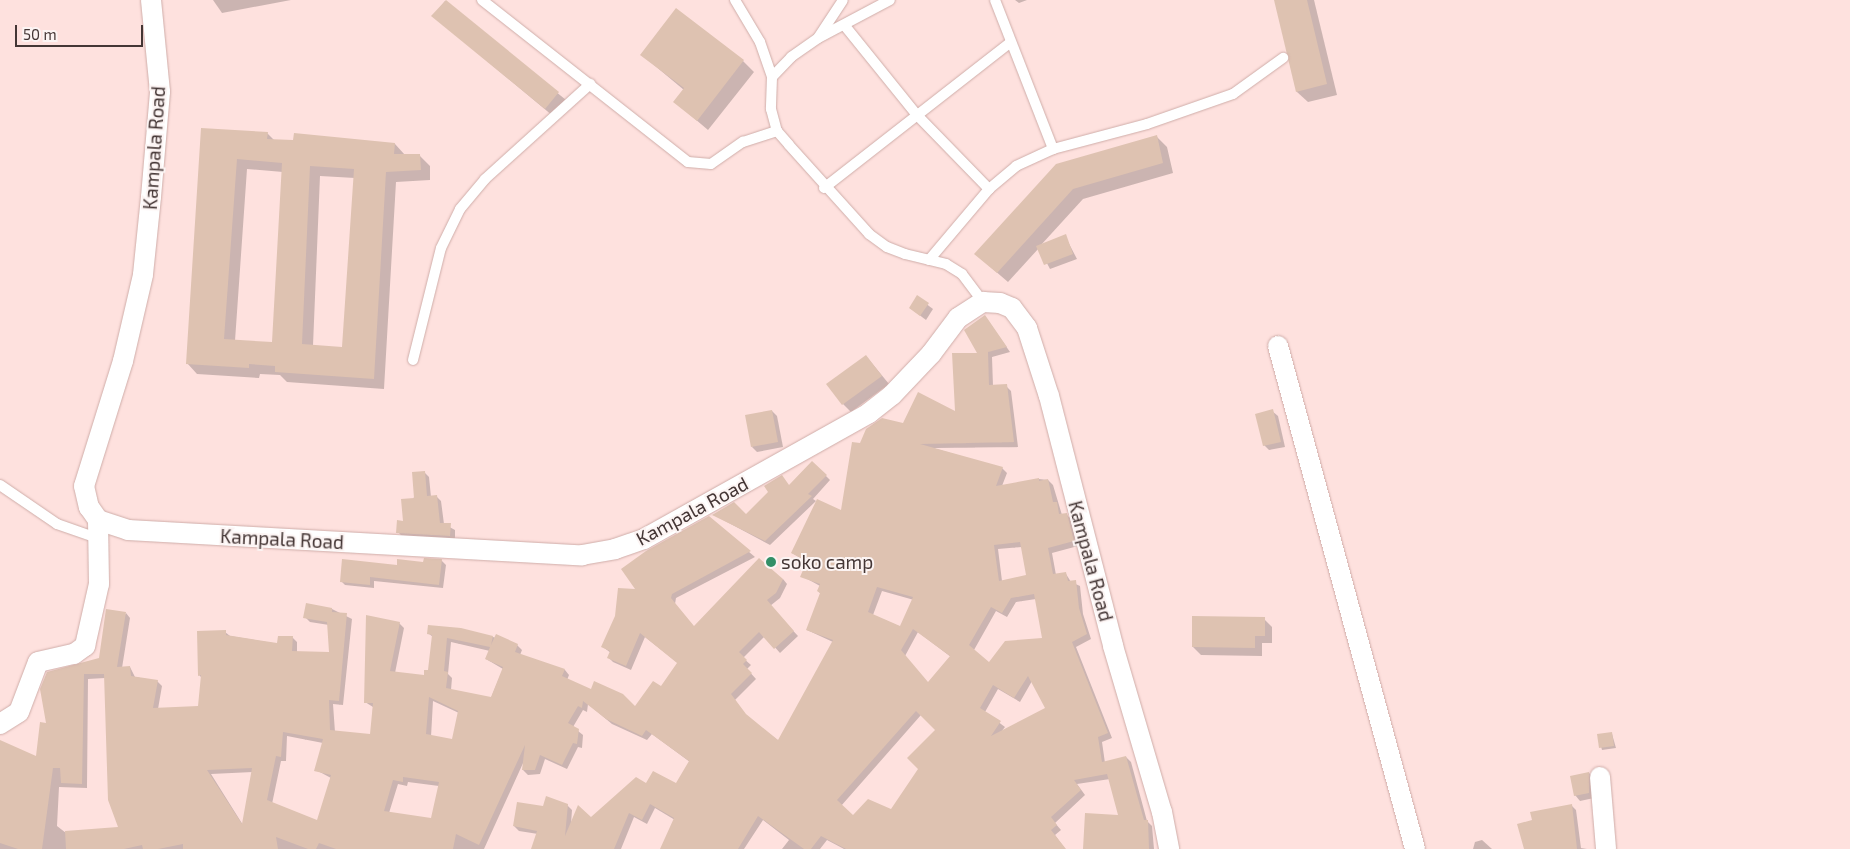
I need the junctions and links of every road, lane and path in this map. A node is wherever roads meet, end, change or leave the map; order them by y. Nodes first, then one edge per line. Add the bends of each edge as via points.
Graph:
1 (150, 0) edge
2 (482, 0) edge
3 (735, 0) edge
4 (843, 0) edge
5 (890, 0) edge
6 (995, 0) edge
7 (845, 26) junction
8 (818, 38) junction
9 (1012, 42) junction
10 (1283, 58) dead end
11 (772, 77) junction
12 (590, 84) junction
13 (916, 114) junction
14 (777, 131) junction
15 (1053, 149) junction
16 (824, 188) junction
17 (989, 189) junction
18 (930, 260) junction
19 (983, 302) junction
20 (1278, 346) dead end
21 (413, 360) dead end
22 (0, 485) edge
23 (98, 529) junction
24 (0, 724) edge
25 (1600, 777) dead end
26 (1169, 849) edge
27 (1415, 849) edge
28 (1606, 849) edge

1 - 23 street, Kampala Road via 160,92 151,197 143,275 126,352 84,486
2 - 12 lane
3 - 11 lane via 760,42
4 - 8 lane
5 - 7 lane
6 - 9 lane
7 - 8 lane
7 - 13 lane
8 - 11 lane via 790,57
9 - 13 lane
9 - 15 lane
10 - 15 lane via 1233,94 1147,124
11 - 14 lane via 771,109
12 - 14 lane via 678,154 698,165 711,164 743,142
12 - 21 lane via 485,180 460,209 441,248
13 - 16 lane
13 - 17 lane
14 - 16 lane
15 - 17 lane via 1016,166
16 - 18 lane via 886,247
17 - 18 lane
18 - 19 lane via 946,264 962,274
19 - 23 street, Kampala Road via 958,318 905,381 869,413 644,539 615,549 582,555
19 - 26 street, Kampala Road via 989,300 1012,308 1027,328 1048,396 1113,646 1162,812
20 - 27 street
22 - 23 lane via 57,524
23 - 24 street via 99,584 85,646 74,654 38,662 19,712
25 - 28 street

